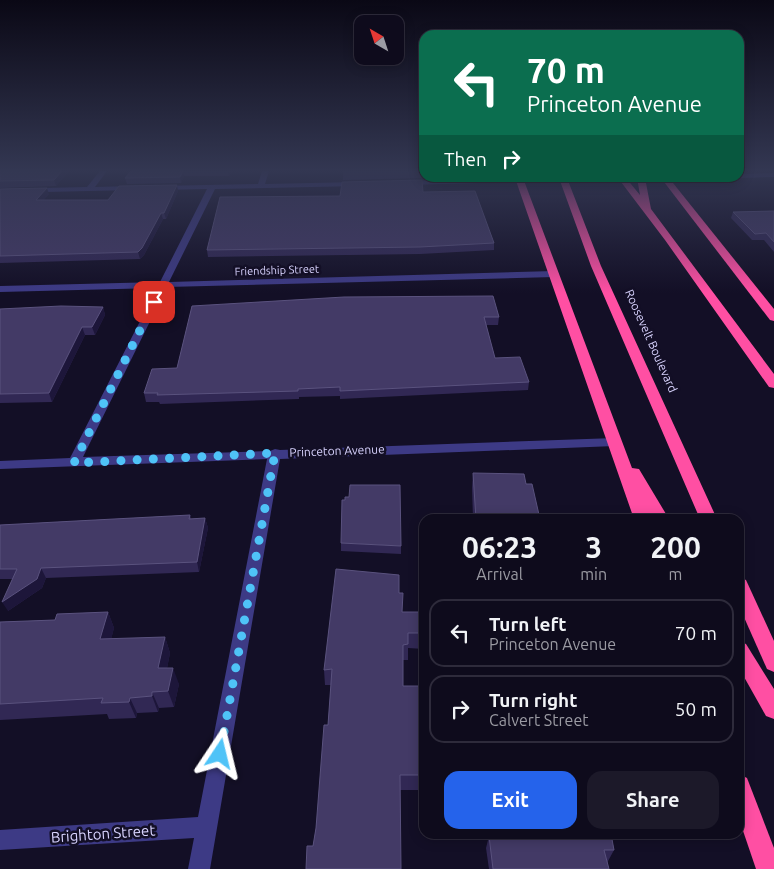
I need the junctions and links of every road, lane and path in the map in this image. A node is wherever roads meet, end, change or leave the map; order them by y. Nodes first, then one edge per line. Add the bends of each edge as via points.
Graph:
1 (200, 212) edge
2 (532, 212) edge
3 (576, 212) edge
4 (648, 212) edge
5 (692, 212) edge
6 (554, 274) junction
7 (163, 285) junction
8 (0, 289) edge
9 (774, 317) edge
10 (774, 384) edge
11 (615, 442) junction
12 (275, 453) junction
13 (74, 463) junction
14 (0, 465) edge
15 (640, 514) edge
16 (658, 514) edge
17 (707, 514) edge
18 (744, 596) edge
19 (744, 658) edge
20 (774, 663) edge
21 (774, 709) edge
22 (744, 800) edge
23 (207, 827) junction
24 (0, 840) edge
25 (199, 869) edge
26 (769, 869) edge

1 - 7 street
2 - 6 highway
3 - 17 highway, Roosevelt Boulevard via 600,274
4 - 10 highway
5 - 9 highway
6 - 7 street, Friendship Street
6 - 11 highway
7 - 8 street, Friendship Street
7 - 13 street
11 - 12 street, Princeton Avenue
11 - 15 highway
11 - 16 highway
12 - 13 street, Princeton Avenue
12 - 23 street
13 - 14 street, Princeton Avenue
18 - 20 highway
19 - 21 highway
22 - 26 highway
23 - 24 street, Brighton Street
23 - 25 street

